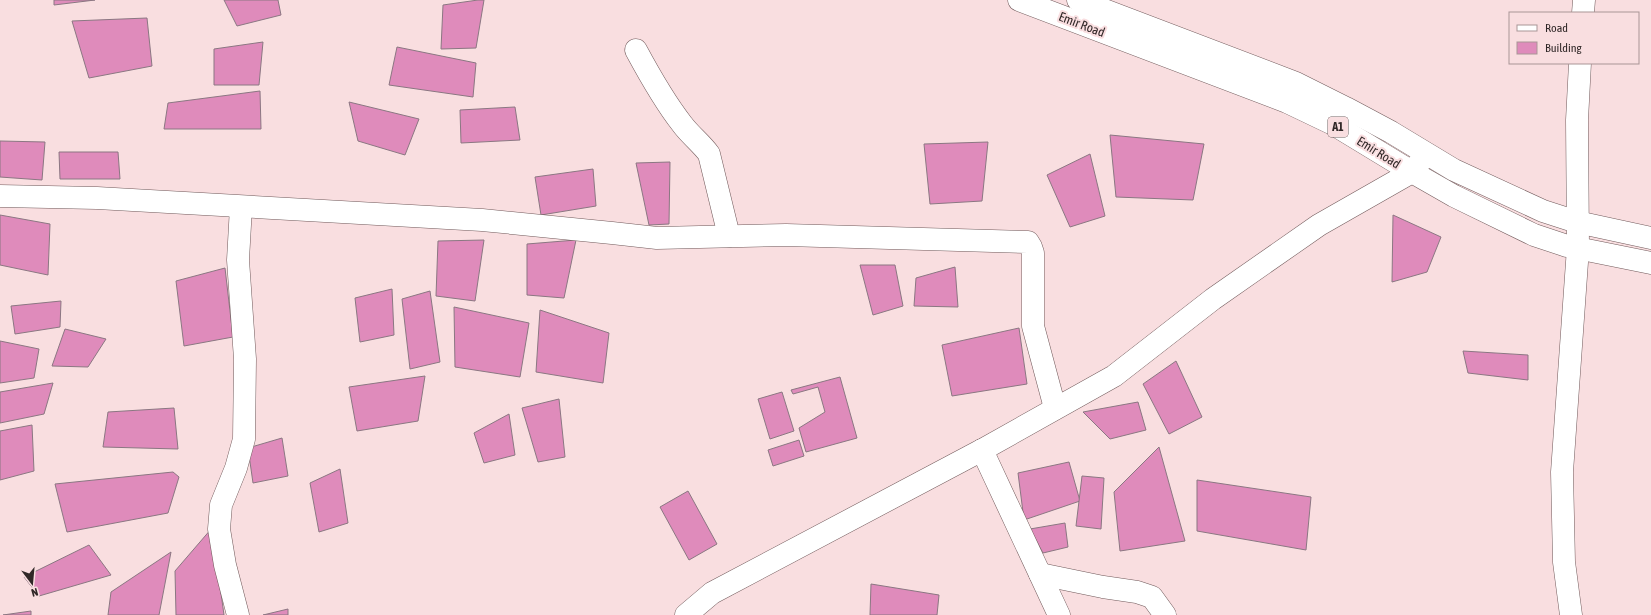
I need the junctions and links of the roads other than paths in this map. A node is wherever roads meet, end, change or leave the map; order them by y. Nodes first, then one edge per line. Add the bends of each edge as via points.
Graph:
1 (1019, 0) edge
2 (1078, 0) edge
3 (1584, 0) edge
4 (1583, 12) edge
5 (636, 50) dead end
6 (1580, 64) edge
7 (1426, 154) junction
8 (1412, 172) junction
9 (0, 196) edge
10 (241, 207) junction
11 (1577, 222) junction
12 (729, 236) junction
13 (1651, 238) edge
14 (1578, 248) junction
15 (1651, 263) edge
16 (1055, 408) junction
17 (982, 450) junction
18 (1040, 574) junction
19 (238, 615) edge
20 (686, 615) edge
21 (1059, 615) edge
22 (1165, 615) edge
23 (1571, 615) edge

1 - 8 main road, Emir Road / A1 via 1287,102 1333,124
2 - 7 main road, Emir Road / A1 via 1296,83 1359,115
3 - 4 main road
5 - 12 main road via 663,99 709,154
6 - 11 main road
7 - 8 main road
7 - 11 main road, Emir Road / A1 via 1505,194 1543,211
8 - 14 main road, Emir Road / A1 via 1454,196 1534,235
8 - 16 main road via 1319,224 1213,299 1114,376
9 - 10 main road via 97,198
10 - 12 main road via 482,220 657,238
10 - 19 main road via 238,260 245,359 244,439 221,505 219,529
11 - 13 main road, Emir Road / A1
11 - 14 main road
12 - 16 main road via 786,235 1028,242 1033,252 1033,326
14 - 15 main road, Emir Road / A1
14 - 23 main road via 1562,472 1564,562
16 - 17 main road
17 - 18 main road
17 - 20 main road via 712,593
18 - 21 main road
18 - 22 main road via 1145,594 1152,597

